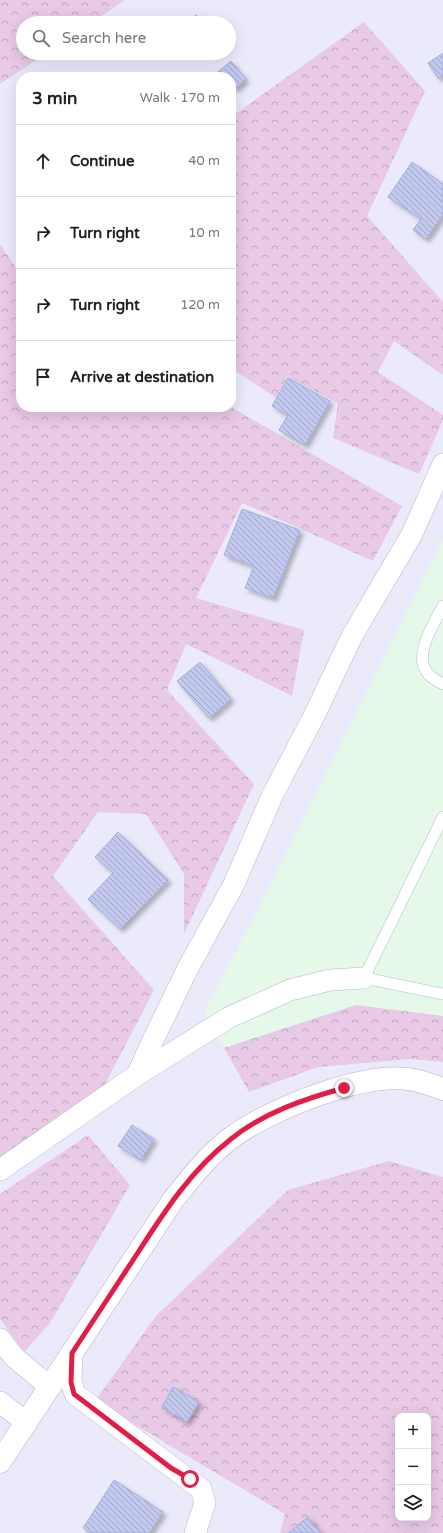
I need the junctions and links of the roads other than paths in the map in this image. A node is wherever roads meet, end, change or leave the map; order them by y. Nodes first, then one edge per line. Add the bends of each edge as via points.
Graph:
1 (443, 464) edge
2 (443, 606) edge
3 (443, 684) edge
4 (443, 817) edge
5 (364, 978) junction
6 (443, 994) edge
7 (138, 1075) junction
8 (443, 1089) edge
9 (0, 1170) edge
10 (0, 1339) edge
11 (72, 1353) junction
12 (50, 1387) junction
13 (0, 1402) edge
14 (26, 1423) junction
15 (0, 1462) edge
16 (195, 1533) edge

1 - 7 street via 412,534 352,636 272,796 234,884 185,974
2 - 3 lane via 425,641 423,659 425,670 432,678
4 - 5 lane
5 - 6 lane
5 - 7 street via 330,980 290,990 228,1018
7 - 9 street
8 - 11 main road via 413,1079 375,1079 302,1100 231,1138 200,1167 173,1200
10 - 12 street via 14,1357
11 - 12 main road
11 - 16 street via 71,1382 74,1394 201,1489 206,1503
12 - 14 main road
13 - 14 street
14 - 15 main road

